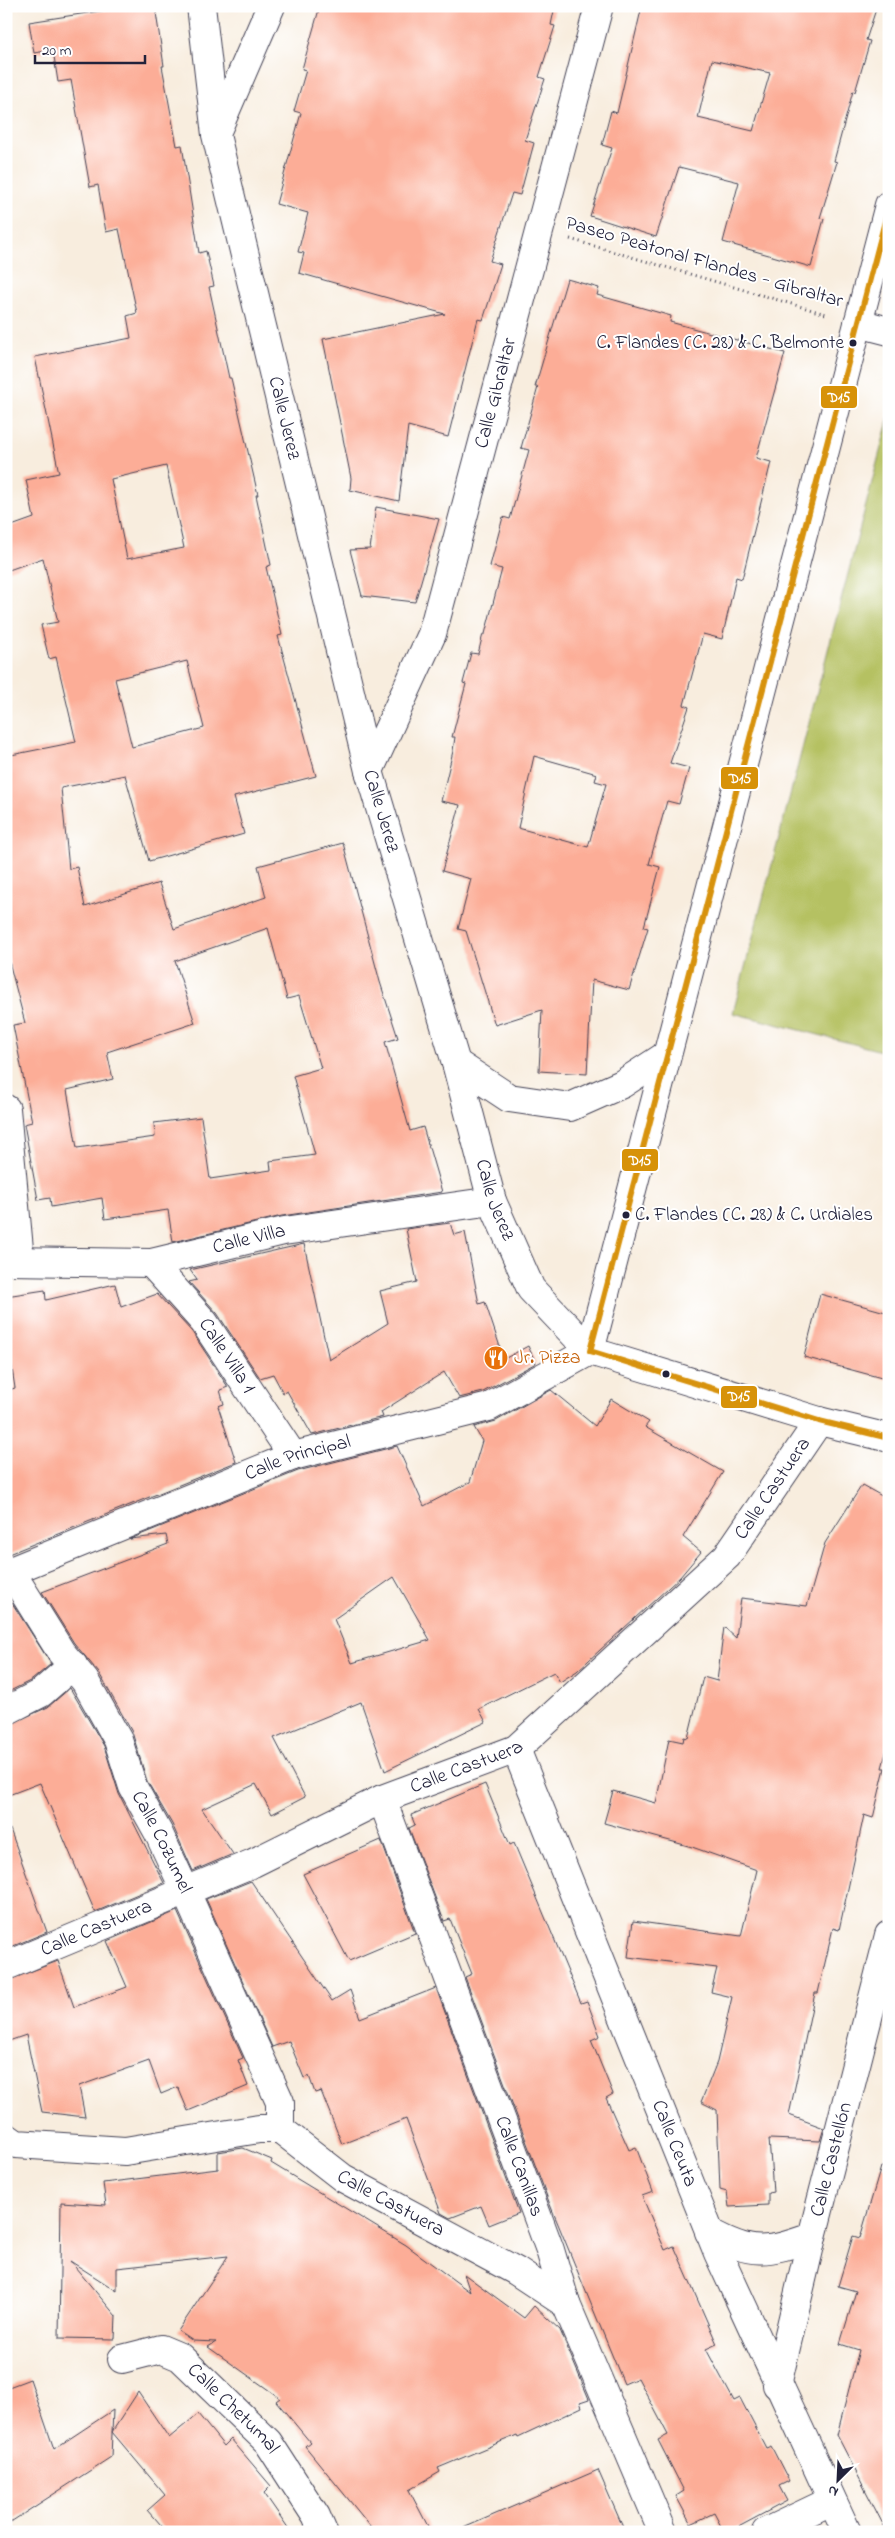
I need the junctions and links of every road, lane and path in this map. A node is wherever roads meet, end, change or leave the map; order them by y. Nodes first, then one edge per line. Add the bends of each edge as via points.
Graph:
1 (201, 6) edge
2 (271, 6) edge
3 (599, 6) edge
4 (216, 135) junction
5 (889, 205) edge
6 (541, 231) junction
7 (858, 323) junction
8 (889, 331) edge
9 (369, 771) junction
10 (665, 1056) junction
11 (456, 1063) junction
12 (6, 1110) edge
13 (492, 1201) junction
14 (13, 1260) edge
15 (151, 1263) junction
16 (590, 1351) junction
17 (819, 1421) junction
18 (889, 1438) edge
19 (293, 1456) junction
20 (8, 1573) edge
21 (73, 1665) junction
22 (6, 1711) edge
23 (516, 1749) junction
24 (382, 1799) junction
25 (185, 1890) junction
26 (889, 1935) edge
27 (6, 1966) edge
28 (280, 2129) junction
29 (6, 2137) edge
30 (709, 2232) junction
31 (812, 2237) junction
32 (566, 2304) junction
33 (122, 2359) dead end
34 (777, 2385) junction
35 (831, 2502) junction
36 (319, 2524) edge
37 (663, 2532) edge
38 (766, 2532) edge
39 (847, 2532) edge

1 - 4 street, Calle Jerez
2 - 4 street
3 - 6 street, Calle Gibraltar
4 - 9 street, Calle Jerez
5 - 7 street
6 - 7 path, Paseo Peatonal Flandes - Gibraltar
6 - 9 street, Calle Gibraltar via 432,634
7 - 8 street
7 - 10 street
9 - 11 street, Calle Jerez
10 - 11 street via 622,1084 570,1107 510,1098
10 - 16 street
11 - 13 street, Calle Jerez
12 - 14 street
13 - 15 street, Calle Villa via 284,1231
13 - 16 street, Calle Jerez via 531,1289
14 - 15 street, Calle Villa
15 - 19 street, Calle Villa 1 via 204,1322
16 - 17 street, Calle Jerez
16 - 19 street, Calle Principal via 489,1407
17 - 18 street, Calle Jerez
17 - 23 street, Calle Castuera via 727,1556
19 - 20 street, Calle Principal
20 - 21 street, Calle Cozumel
21 - 22 street via 41,1692
21 - 25 street, Calle Cozumel via 118,1740 133,1787
23 - 24 street, Calle Castuera
23 - 30 street, Calle Ceuta
24 - 25 street, Calle Castuera via 252,1863
24 - 32 street, Calle Canillas via 550,2250
25 - 27 street, Calle Castuera
25 - 28 street, Calle Cozumel via 280,2102
26 - 31 street, Calle Castellón
28 - 29 street via 259,2129 125,2151 16,2144
28 - 32 street, Calle Castuera via 343,2178 516,2271
30 - 31 street via 745,2248 776,2250
30 - 34 street, Calle Ceuta
31 - 34 street, Calle Castellón
32 - 37 street, Calle Canillas
33 - 36 street, Calle Chetumal via 161,2349 180,2357 268,2442
34 - 35 street, Calle Ceuta
35 - 38 street
35 - 39 street, Calle Ceuta

